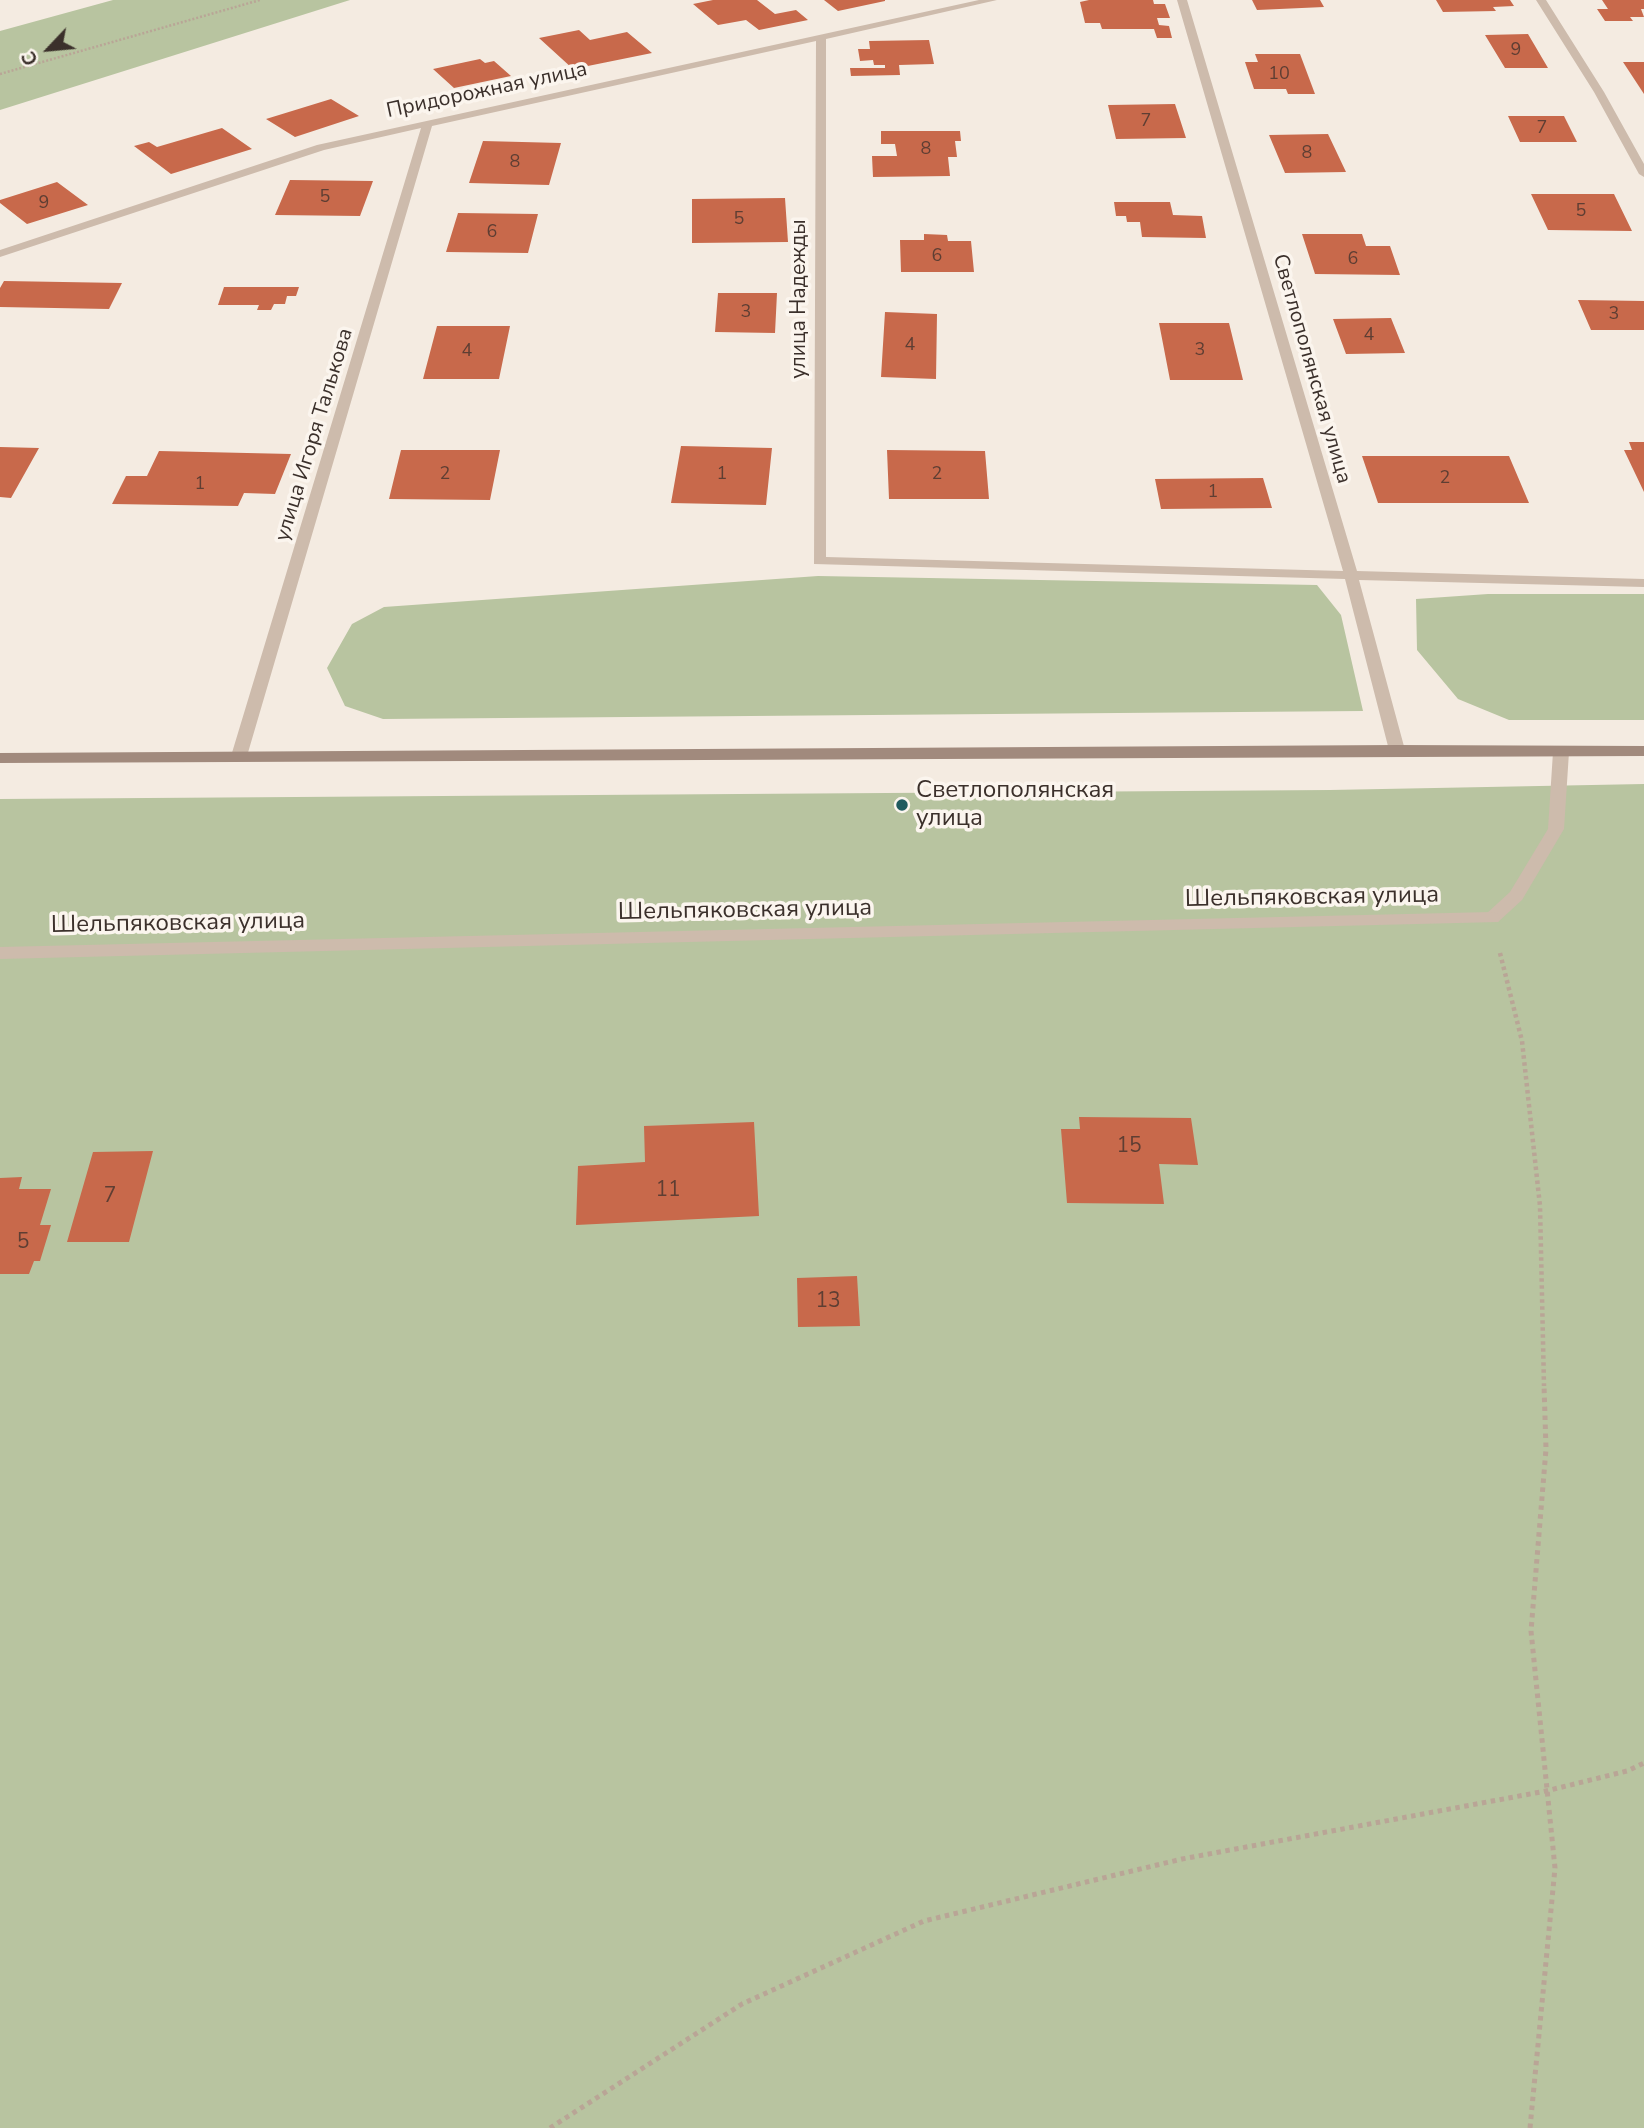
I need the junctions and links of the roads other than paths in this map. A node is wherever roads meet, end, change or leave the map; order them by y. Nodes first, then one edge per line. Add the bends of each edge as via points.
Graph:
1 (992, 0) edge
2 (1182, 0) edge
3 (1541, 0) edge
4 (821, 36) junction
5 (427, 125) junction
6 (1644, 174) edge
7 (0, 254) edge
8 (1352, 575) junction
9 (1644, 583) edge
10 (1397, 750) junction
11 (1561, 751) junction
12 (1644, 751) edge
13 (239, 757) junction
14 (0, 758) edge
15 (0, 953) edge

1 - 4 street, Придорожная улица
2 - 8 street, Светлополянская улица
3 - 6 street
4 - 5 street, Придорожная улица
4 - 8 street, улица Надежды via 819,561
5 - 7 street, Придорожная улица via 321,147
5 - 13 street, улица Игоря Талькова
8 - 9 street
8 - 10 street, Светлополянская улица
10 - 11 street
10 - 13 street
11 - 12 street
11 - 15 street, Шельпяковская улица via 1556,830 1516,896 1492,918
13 - 14 street

